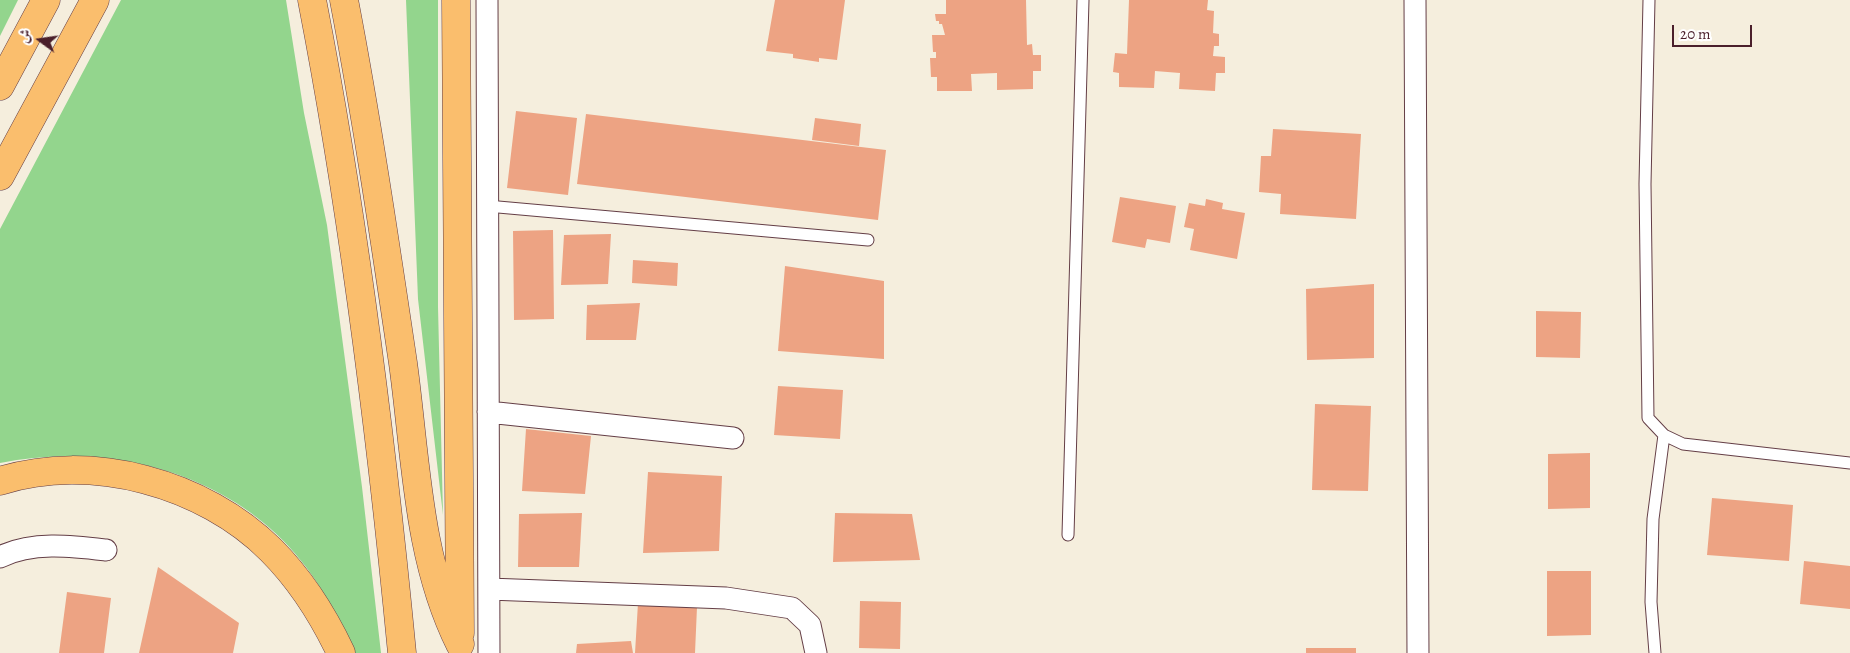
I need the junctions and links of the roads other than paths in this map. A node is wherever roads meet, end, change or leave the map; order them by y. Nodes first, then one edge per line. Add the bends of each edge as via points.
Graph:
1 (46, 0) edge
2 (95, 0) edge
3 (312, 0) edge
4 (344, 0) edge
5 (456, 0) edge
6 (487, 0) edge
7 (1083, 0) edge
8 (1415, 0) edge
9 (1649, 0) edge
10 (0, 86) edge
11 (0, 176) edge
12 (487, 206) junction
13 (868, 240) dead end
14 (488, 412) junction
15 (1664, 435) junction
16 (733, 438) dead end
17 (1850, 464) edge
18 (0, 482) edge
19 (1068, 535) dead end
20 (106, 550) dead end
21 (0, 557) edge
22 (489, 589) junction
23 (460, 648) edge
24 (341, 653) edge
25 (402, 653) edge
26 (489, 653) edge
27 (816, 653) edge
28 (1418, 653) edge
29 (1655, 653) edge

1 - 10 highway
2 - 11 highway
3 - 25 highway via 368,342
4 - 23 highway via 380,212 429,556 445,614
5 - 23 highway
6 - 12 street
7 - 19 lane
8 - 28 street
9 - 15 lane via 1645,184 1648,418
12 - 13 lane
12 - 14 street
14 - 16 street
14 - 22 street
15 - 17 lane via 1683,444
15 - 29 lane via 1654,519 1651,602
18 - 24 highway via 35,474 99,472 130,476 191,496 226,515 270,549 311,598
20 - 21 street via 59,545 10,552
22 - 26 street
22 - 27 street via 726,598 792,608 810,625

